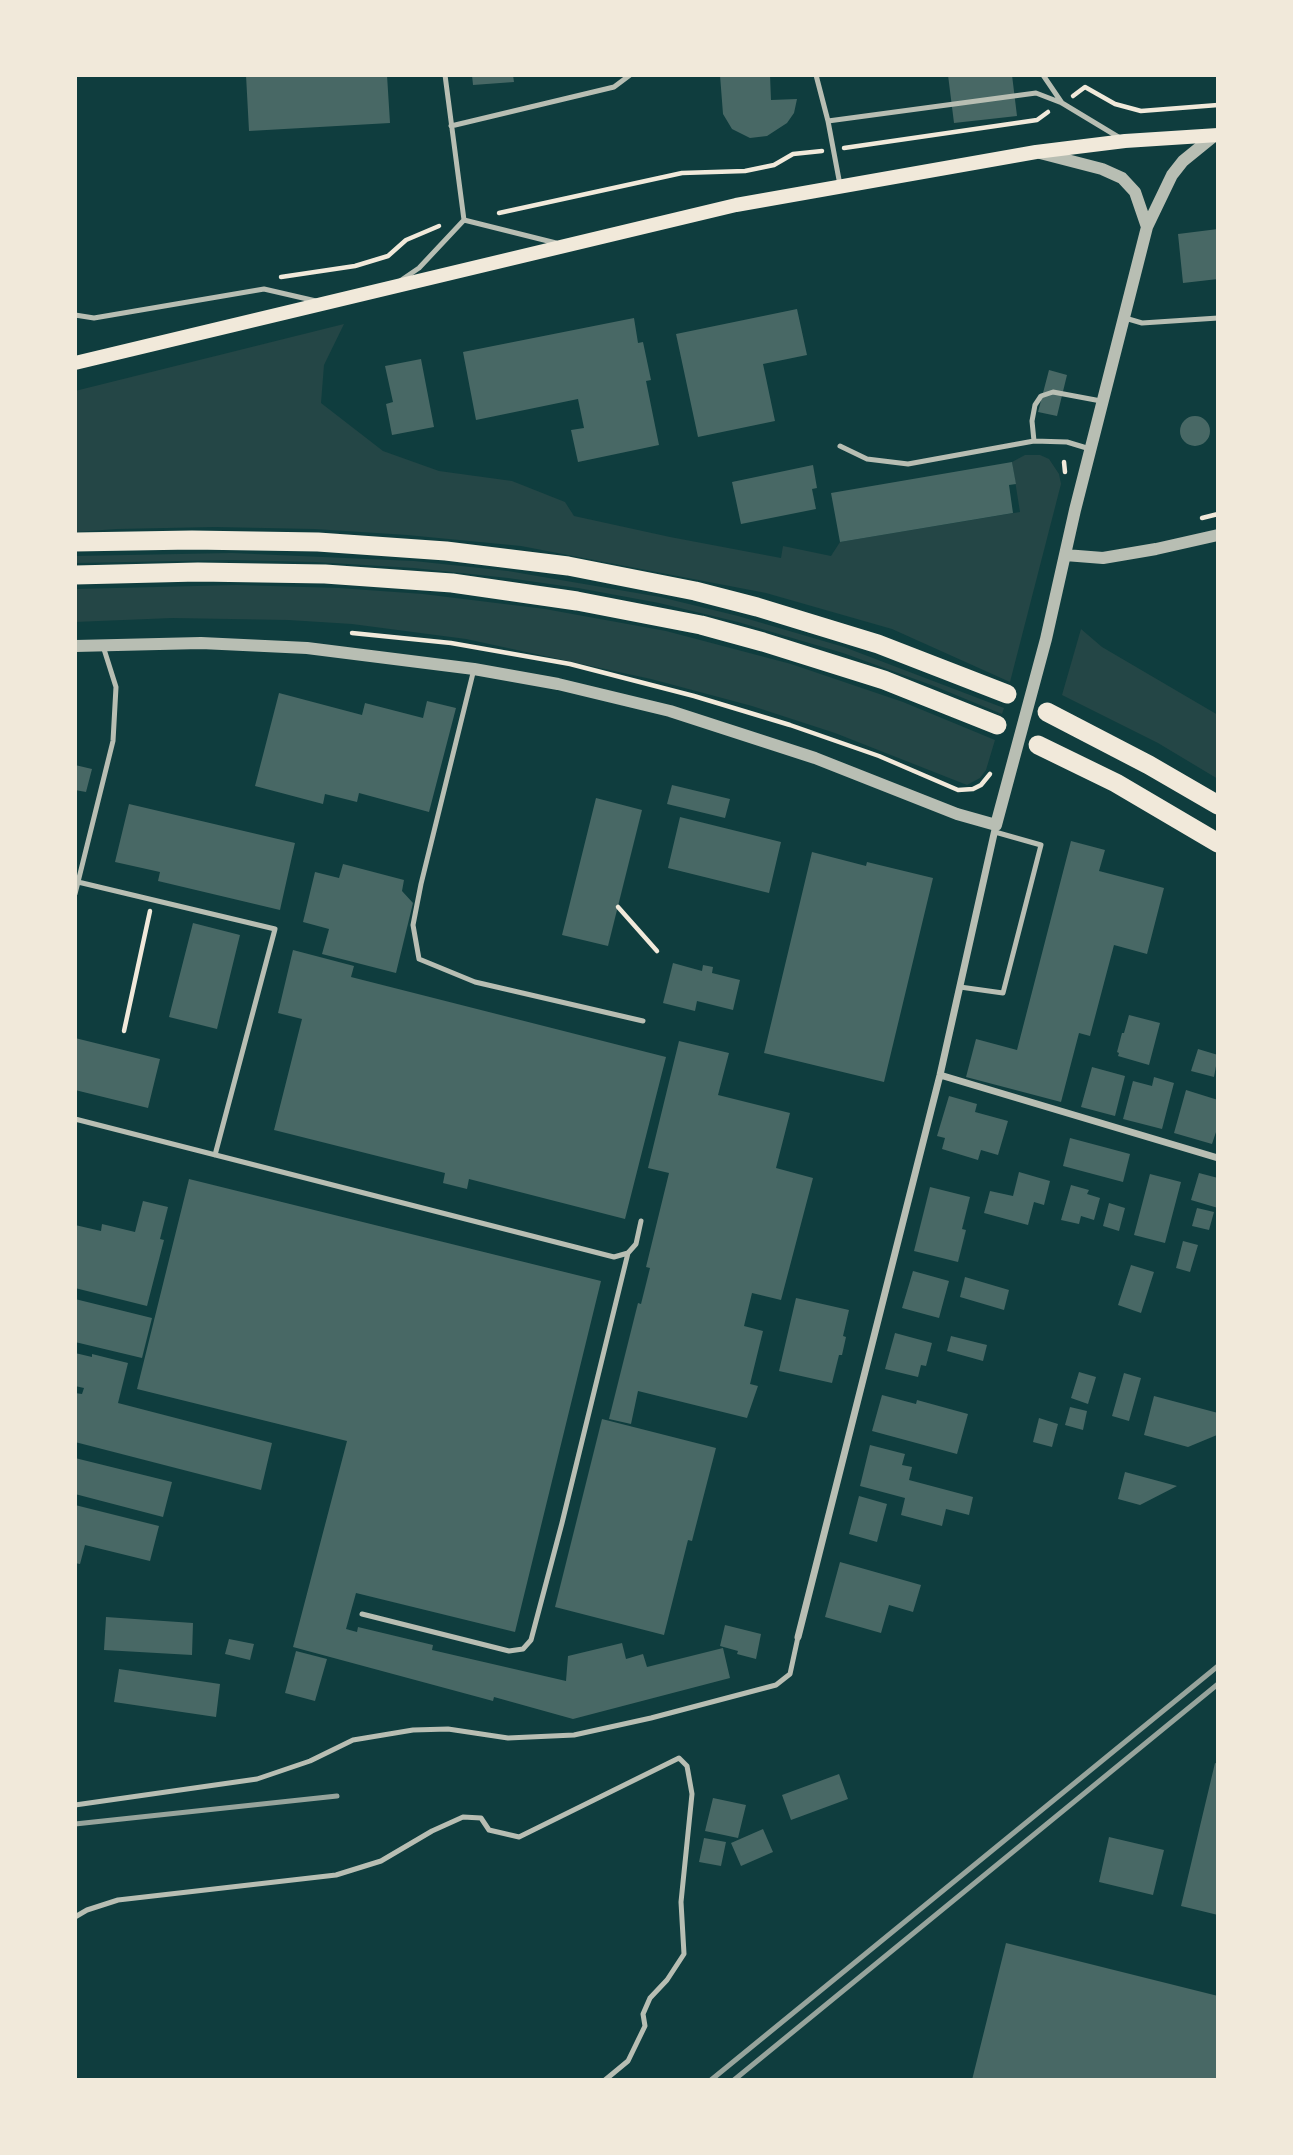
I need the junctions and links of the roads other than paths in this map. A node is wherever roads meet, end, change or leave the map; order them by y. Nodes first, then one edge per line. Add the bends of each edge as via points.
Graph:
1 (445, 75) edge
2 (630, 75) edge
3 (816, 75) edge
4 (1043, 75) edge
5 (1062, 103) junction
6 (828, 121) junction
7 (451, 126) junction
8 (1217, 135) edge
9 (1125, 141) junction
10 (1036, 152) junction
11 (840, 185) junction
12 (464, 220) junction
13 (1147, 227) junction
14 (565, 245) junction
15 (394, 285) junction
16 (322, 303) junction
17 (75, 315) edge
18 (1125, 318) junction
19 (1218, 318) edge
20 (75, 363) edge
21 (1104, 402) junction
22 (1034, 441) junction
23 (841, 446) dead end
24 (1091, 450) junction
25 (1218, 535) edge
26 (75, 542) edge
27 (1065, 555) junction
28 (75, 575) edge
29 (75, 646) edge
30 (103, 646) junction
31 (474, 669) junction
32 (1007, 694) dead end
33 (1046, 712) dead end
34 (997, 725) dead end
35 (1038, 745) dead end
36 (1218, 805) edge
37 (995, 828) junction
38 (1218, 843) edge
39 (78, 882) junction
40 (75, 894) edge
41 (960, 987) junction
42 (643, 1021) dead end
43 (940, 1075) junction
44 (75, 1119) edge
45 (215, 1155) junction
46 (1218, 1158) edge
47 (641, 1221) dead end
48 (628, 1253) junction
49 (362, 1614) dead end
50 (798, 1637) joint
51 (75, 1805) edge
52 (75, 1917) edge
53 (605, 2080) edge

1 - 7 lane
2 - 7 lane via 614,87
3 - 6 lane
4 - 5 lane
5 - 6 lane via 1036,93
5 - 9 lane
6 - 11 lane
7 - 12 lane
8 - 9 main road
8 - 13 street via 1172,175
9 - 10 main road
10 - 11 main road
10 - 13 street via 1122,178 1135,192
11 - 14 main road
12 - 14 lane
12 - 15 lane via 419,268
13 - 18 street
14 - 15 main road
15 - 16 main road
16 - 17 lane via 264,289 94,318
16 - 20 main road
18 - 19 lane via 1142,323
18 - 21 street
21 - 22 lane via 1053,392 1041,396 1032,421
21 - 24 street
22 - 23 lane via 908,464 867,459
22 - 24 lane via 1067,442
24 - 27 street
25 - 27 street via 1103,558
26 - 32 highway via 318,542 568,566 769,610 878,644
27 - 37 street
28 - 34 highway via 325,574 452,583 576,601 763,642 884,680
29 - 30 street
30 - 31 street via 201,643 307,648
30 - 39 lane via 116,687 113,741
31 - 37 street via 670,711 814,758
31 - 42 lane via 413,925 419,959 475,982
33 - 36 highway
35 - 38 highway via 1116,783
37 - 41 street
37 - 41 lane via 1041,845 1003,993
39 - 40 lane
39 - 45 lane via 275,929
41 - 43 street
43 - 46 street
43 - 50 street
44 - 45 lane
45 - 48 lane via 614,1257
47 - 48 lane via 636,1244
48 - 49 lane via 531,1640 523,1649 509,1651
50 - 51 lane via 790,1674 776,1685 651,1718 574,1735 508,1738 413,1730 353,1740 257,1779
52 - 53 lane via 118,1900 336,1875 381,1861 463,1816 481,1818 489,1830 519,1837 679,1758 687,1766 692,1794 681,1902 684,1954 650,1998 643,2014 645,2026 628,2061

